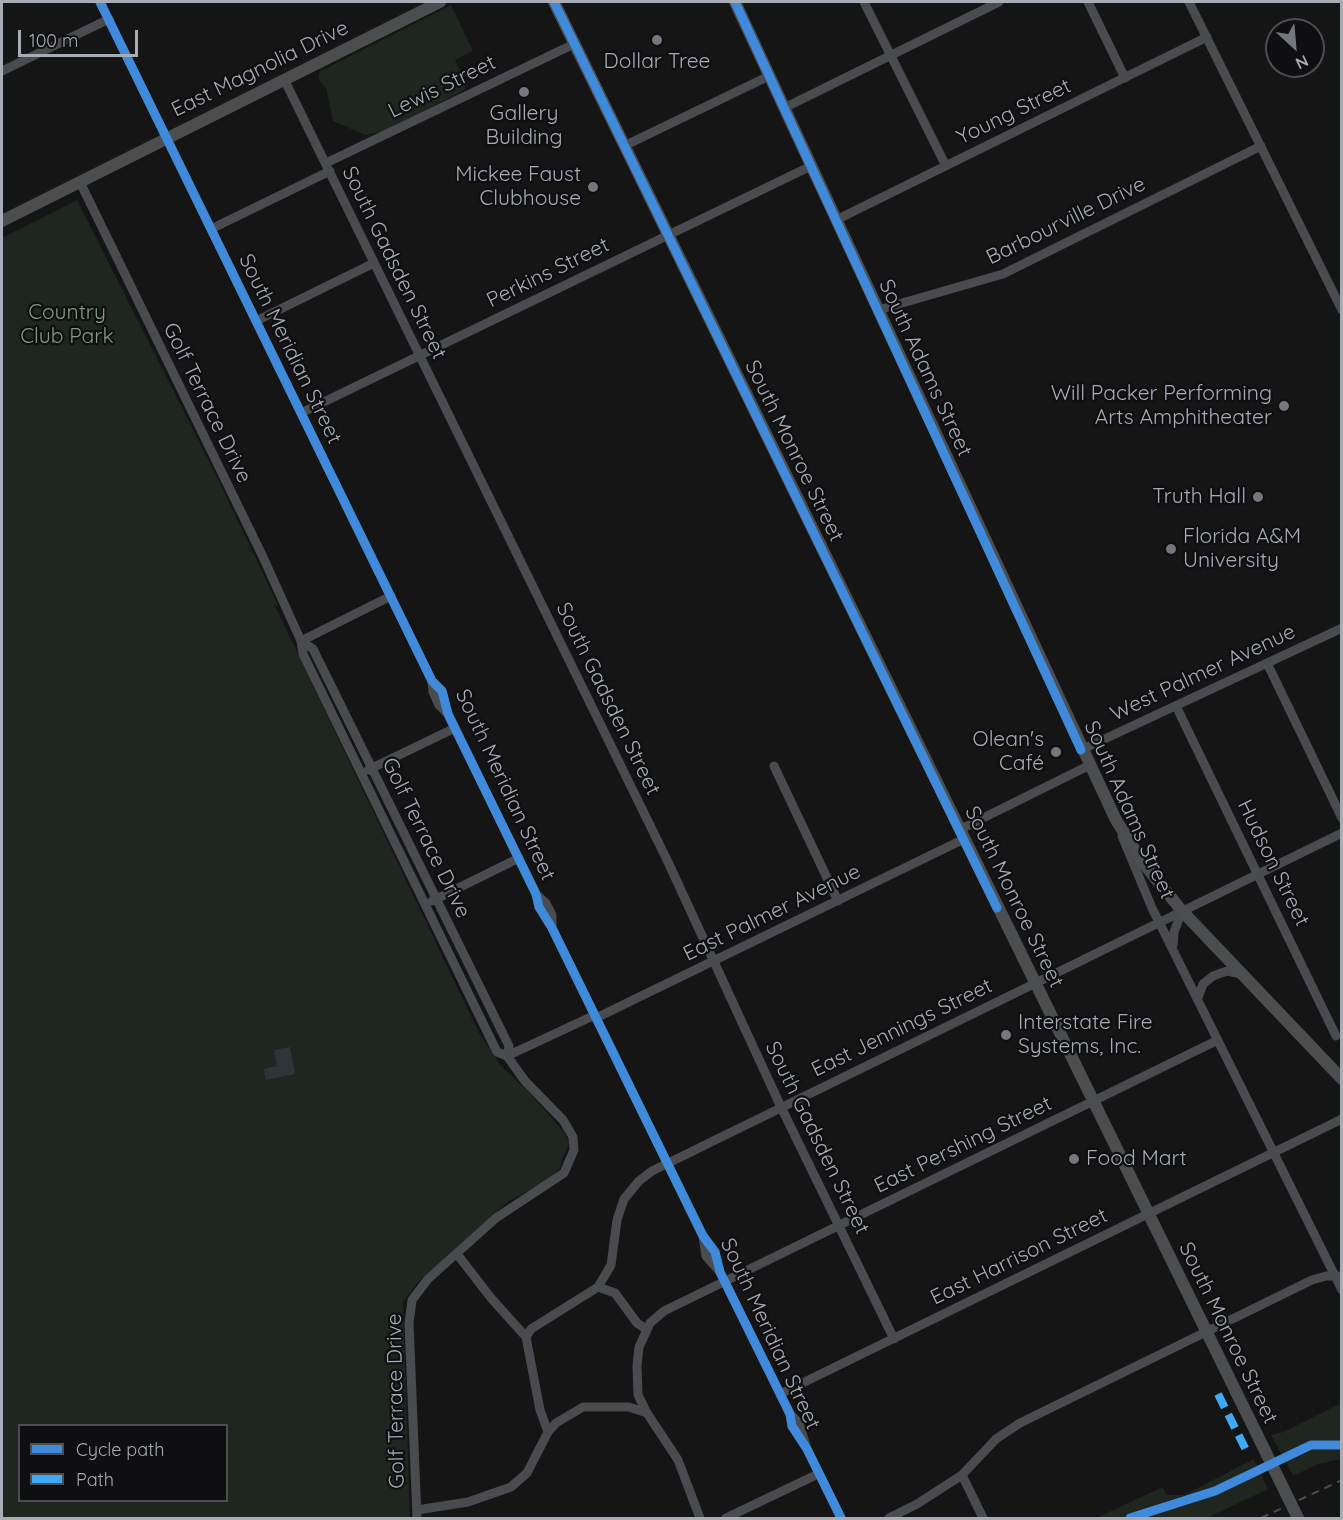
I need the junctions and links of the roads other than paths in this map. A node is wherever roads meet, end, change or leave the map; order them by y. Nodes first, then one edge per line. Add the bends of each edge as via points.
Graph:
1 (100, 2) edge
2 (440, 2) edge
3 (554, 2) edge
4 (735, 2) edge
5 (864, 2) edge
6 (999, 2) edge
7 (1088, 2) edge
8 (1189, 2) edge
9 (109, 19) junction
10 (1207, 37) junction
11 (574, 44) junction
12 (890, 55) junction
13 (2, 71) edge
14 (769, 76) junction
15 (1125, 78) junction
16 (284, 79) junction
17 (784, 108) junction
18 (167, 136) junction
19 (624, 146) junction
20 (1261, 146) junction
21 (811, 166) junction
22 (946, 166) junction
23 (328, 167) junction
24 (80, 182) junction
25 (836, 220) junction
26 (2, 221) edge
27 (212, 229) junction
28 (668, 235) junction
29 (374, 263) junction
30 (878, 310) junction
31 (1341, 310) edge
32 (256, 321) junction
33 (419, 356) junction
34 (301, 413) junction
35 (391, 596) junction
36 (1341, 628) edge
37 (301, 640) junction
38 (1267, 663) junction
39 (1176, 706) junction
40 (455, 728) junction
41 (1081, 750) junction
42 (774, 766) dead end
43 (1088, 766) junction
44 (372, 768) junction
45 (361, 773) junction
46 (1341, 818) edge
47 (1116, 820) junction
48 (1341, 833) edge
49 (961, 834) junction
50 (519, 858) junction
51 (1258, 874) junction
52 (436, 899) junction
53 (838, 901) junction
54 (425, 904) junction
55 (1182, 911) junction
56 (1159, 922) junction
57 (1173, 947) junction
58 (714, 962) junction
59 (1241, 974) junction
60 (1034, 984) junction
61 (1198, 998) junction
62 (595, 1016) junction
63 (1336, 1036) dead end
64 (1218, 1040) junction
65 (507, 1056) junction
66 (1341, 1079) edge
67 (1093, 1103) junction
68 (782, 1107) junction
69 (1341, 1119) edge
70 (1274, 1152) junction
71 (668, 1163) junction
72 (1148, 1214) junction
73 (839, 1226) junction
74 (457, 1254) junction
75 (1338, 1275) edge
76 (722, 1277) junction
77 (598, 1287) junction
78 (1341, 1290) edge
79 (646, 1329) junction
80 (1206, 1332) junction
81 (526, 1336) junction
82 (894, 1339) junction
83 (780, 1395) junction
84 (647, 1413) junction
85 (548, 1432) junction
86 (818, 1474) junction
87 (962, 1475) junction
88 (417, 1514) edge
89 (700, 1518) edge
90 (726, 1518) edge
91 (841, 1518) edge
92 (889, 1518) edge
93 (983, 1518) edge
94 (1298, 1518) edge

1 - 9 street, South Meridian Street
2 - 16 main road, East Magnolia Drive
3 - 11 main road, South Monroe Street
4 - 14 main road, South Adams Street
5 - 12 street
6 - 12 street
7 - 15 street
8 - 10 street
9 - 13 street
9 - 18 street, South Meridian Street
10 - 15 street, Young Street
10 - 20 street
11 - 19 main road, South Monroe Street
11 - 23 street, Lewis Street
12 - 17 street
12 - 22 street
14 - 17 main road, South Adams Street
14 - 19 street
15 - 22 street, Young Street
16 - 18 main road, East Magnolia Drive
16 - 23 street, South Gadsden Street
17 - 21 main road, South Adams Street
18 - 24 main road, East Magnolia Drive
18 - 27 street, South Meridian Street
19 - 28 main road, South Monroe Street
20 - 30 street, Barbourville Drive via 1003,274
20 - 31 street
21 - 25 main road, South Adams Street
21 - 28 street, Perkins Street
22 - 25 street, Young Street
23 - 27 street, Lewis Street
23 - 29 street, South Gadsden Street
24 - 26 main road, East Magnolia Drive
24 - 37 street, Golf Terrace Drive
25 - 30 main road, South Adams Street
27 - 32 street, South Meridian Street
28 - 33 street, Perkins Street
28 - 49 main road, South Monroe Street
29 - 32 street
29 - 33 street, South Gadsden Street
30 - 41 main road, South Adams Street
32 - 34 street, South Meridian Street
33 - 34 street, Perkins Street
33 - 58 street, South Gadsden Street via 664,852
34 - 35 street, South Meridian Street
35 - 37 street
35 - 40 street, South Meridian Street via 432,681 442,691
36 - 38 street, West Palmer Avenue
37 - 44 street, Golf Terrace Drive via 313,649
37 - 45 street, Golf Terrace Drive via 303,654
38 - 39 street, West Palmer Avenue
38 - 46 street
39 - 41 street, West Palmer Avenue
39 - 51 street, Hudson Street
40 - 44 street
40 - 50 street, South Meridian Street
41 - 43 main road, South Adams Street
42 - 53 street
43 - 47 main road, South Adams Street
43 - 49 street, East Palmer Avenue
44 - 45 street
44 - 52 street, Golf Terrace Drive
45 - 54 street, Golf Terrace Drive
47 - 55 main road via 1144,864
47 - 56 street, South Adams Street
48 - 51 street, East Jennings Street
49 - 53 street, East Palmer Avenue
49 - 60 main road, South Monroe Street
50 - 52 street
50 - 62 street, South Meridian Street via 536,894 552,915 552,927
51 - 55 street, East Jennings Street
51 - 63 street, Hudson Street
52 - 54 street
52 - 65 street, Golf Terrace Drive via 509,1046
53 - 58 street, East Palmer Avenue
54 - 65 street, Golf Terrace Drive via 497,1052
55 - 56 street, East Jennings Street
55 - 57 street, South Adams Street
55 - 59 main road
56 - 57 street, South Adams Street
56 - 60 street, East Jennings Street
57 - 61 street, South Adams Street
58 - 62 street, East Palmer Avenue
58 - 68 street, South Gadsden Street
59 - 61 street via 1227,971 1213,976 1203,984
59 - 66 main road
60 - 67 main road, South Monroe Street
60 - 68 street, East Jennings Street
61 - 64 street, South Adams Street
62 - 65 street, East Palmer Avenue
62 - 71 street, South Meridian Street
64 - 67 street, East Pershing Street
64 - 70 street, South Adams Street
65 - 74 street, Golf Terrace Drive via 525,1082 563,1120 573,1137 574,1150 558,1178 511,1206
67 - 72 main road, South Monroe Street
67 - 73 street, East Pershing Street
68 - 71 street, East Jennings Street
68 - 73 street, South Gadsden Street
69 - 70 street, East Harrison Street
70 - 72 street, East Harrison Street
70 - 75 street, South Adams Street
71 - 76 street, South Meridian Street via 702,1236 715,1252
71 - 77 street, East Jennings Street via 639,1181 624,1199 616,1220 610,1265
72 - 80 main road, South Monroe Street
72 - 82 street, East Harrison Street
73 - 76 street, East Pershing Street
73 - 82 street, South Gadsden Street
74 - 81 street
74 - 88 street, Golf Terrace Drive via 423,1285 412,1305 409,1323
75 - 78 street, South Adams Street
75 - 80 street via 1316,1279
76 - 79 street, East Pershing Street via 664,1311
76 - 83 street, South Meridian Street
77 - 79 street via 615,1293
77 - 81 street
79 - 84 street via 639,1347 636,1379 638,1395
80 - 87 street via 1020,1423 996,1439
80 - 94 main road, South Monroe Street
81 - 85 street via 533,1380
82 - 83 street, East Harrison Street
83 - 86 street, South Meridian Street via 799,1423
84 - 85 street via 629,1407 583,1407
84 - 89 street via 678,1460
85 - 88 street via 527,1473 511,1487
86 - 90 street
86 - 91 street, South Meridian Street
87 - 92 street
87 - 93 street

